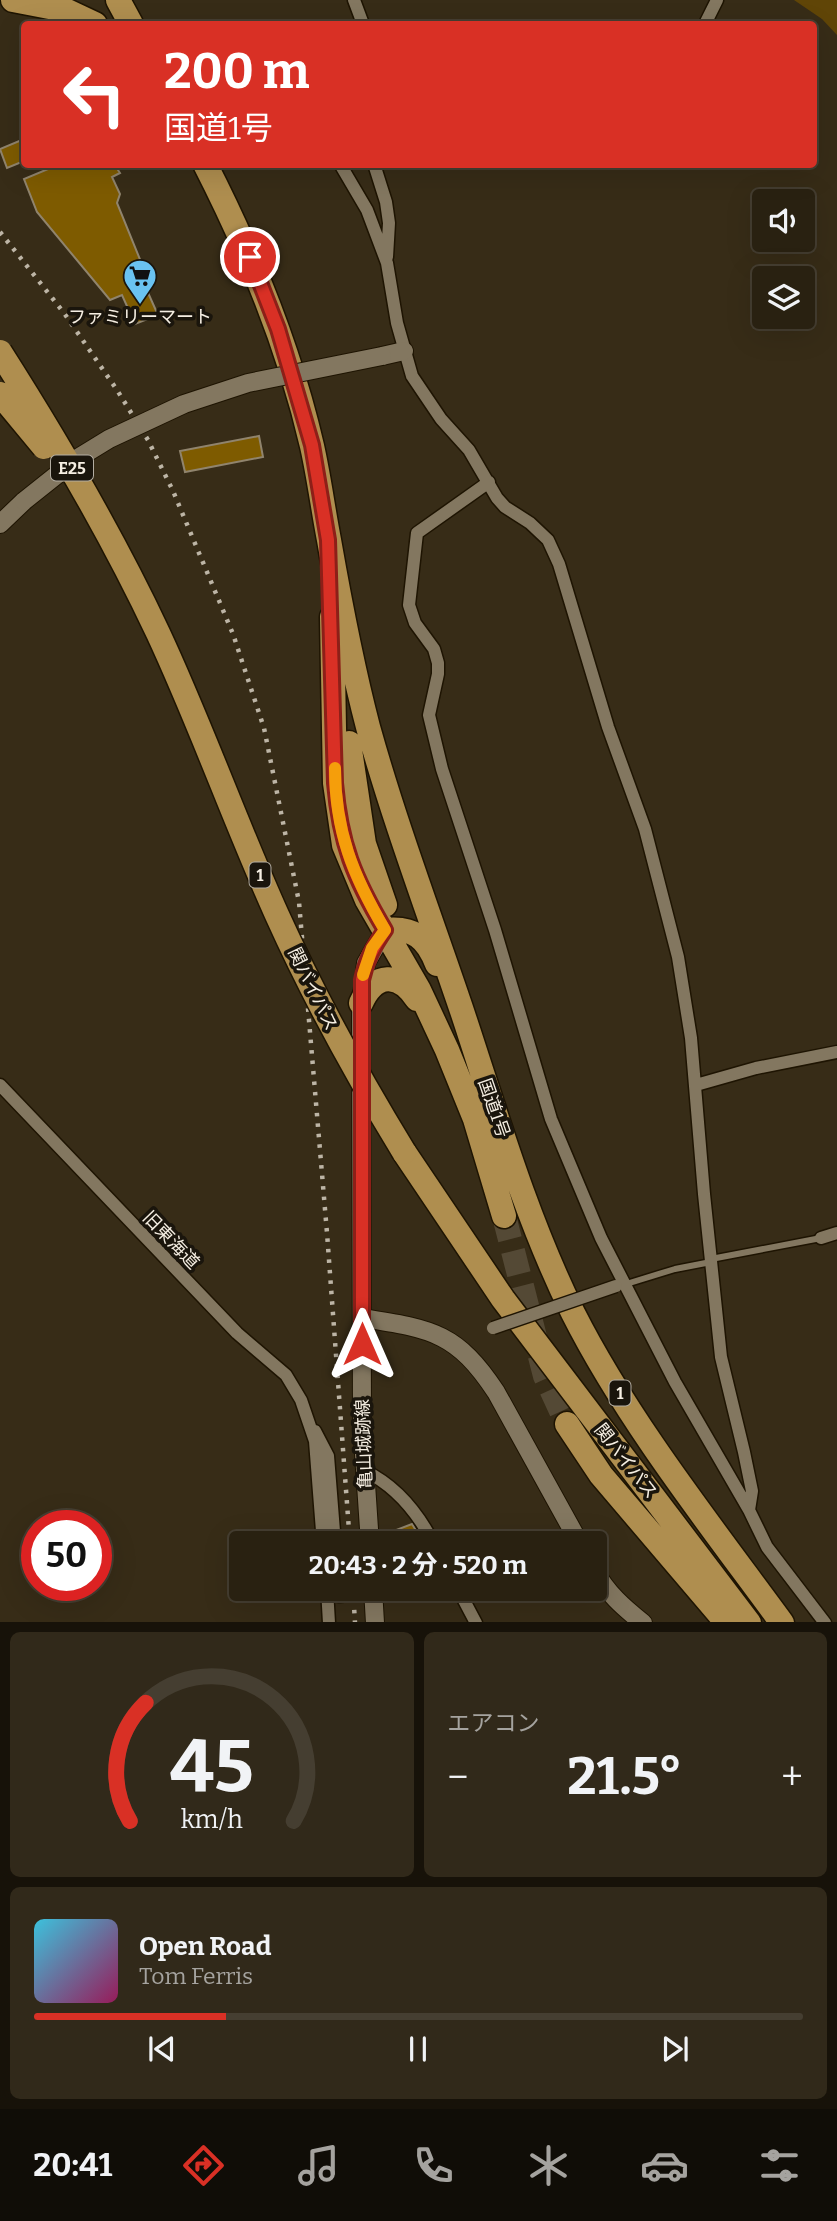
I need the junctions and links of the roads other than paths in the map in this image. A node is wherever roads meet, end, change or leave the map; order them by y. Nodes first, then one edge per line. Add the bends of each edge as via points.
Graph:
1 (13, 0) edge
2 (118, 0) edge
3 (354, 0) edge
4 (717, 0) edge
5 (51, 3) edge
6 (89, 21) edge
7 (129, 21) edge
8 (362, 21) edge
9 (706, 21) edge
10 (207, 168) edge
11 (342, 168) edge
12 (375, 168) edge
13 (387, 263) junction
14 (404, 351) junction
15 (0, 352) edge
16 (0, 394) edge
17 (489, 482) junction
18 (0, 524) edge
19 (328, 540) junction
20 (136, 588) junction
21 (341, 603) junction
22 (385, 930) junction
23 (361, 1003) junction
24 (837, 1052) edge
25 (0, 1085) edge
26 (696, 1085) junction
27 (464, 1089) junction
28 (504, 1137) junction
29 (503, 1216) tunnel mouth
30 (837, 1233) edge
31 (821, 1238) joint
32 (711, 1260) junction
33 (620, 1285) junction
34 (362, 1318) junction
35 (493, 1328) dead end
36 (310, 1421) junction
37 (567, 1424) tunnel mouth
38 (365, 1471) junction
39 (749, 1510) junction
40 (676, 1525) junction
41 (322, 1531) edge
42 (334, 1531) edge
43 (369, 1531) edge
44 (427, 1531) edge
45 (573, 1531) edge
46 (607, 1590) edge
47 (328, 1601) edge
48 (374, 1601) edge
49 (464, 1601) edge
50 (329, 1622) edge
51 (375, 1622) edge
52 (475, 1622) edge
53 (643, 1622) edge
54 (727, 1622) edge
55 (748, 1622) edge
56 (760, 1622) edge
57 (782, 1622) edge
58 (825, 1622) edge

1 - 5 highway
2 - 7 highway
3 - 8 street
4 - 9 street
5 - 6 highway
10 - 19 highway, 国道1号 / 1 via 250,257 285,352 312,445
11 - 13 street via 367,210
12 - 13 street via 389,223
13 - 14 street
14 - 17 street via 426,399
14 - 18 street, bridge via 248,383 184,404 78,458
15 - 20 highway, E25, bridge via 78,478
16 - 20 highway, E25, bridge via 70,482
17 - 26 street via 505,507 548,540 559,564 608,727 645,829 678,957
17 - 33 street via 417,533 409,605 438,663 429,715 442,769 551,1119
19 - 21 highway, 国道1号 / 1
19 - 22 highway, 国道1号 / 1 via 339,822 352,868
20 - 40 highway, 関バイパス / 1, bridge via 293,949 338,1040 404,1152 503,1299
21 - 22 highway via 352,774 364,844 387,911
21 - 28 highway, 国道1号 / 1 via 379,765
22 - 23 street, 亀山城跡線 via 366,963
22 - 27 highway, 国道1号 / 1
22 - 28 highway via 404,930 427,943
23 - 27 highway via 377,982 395,979 404,983 419,1002
23 - 34 street, 亀山城跡線
24 - 26 street
25 - 36 street, 旧東海道 via 237,1334 286,1376
26 - 32 street
27 - 29 highway, 国道1号 / 1
28 - 57 highway, 国道1号 / 1 via 541,1241 592,1348 652,1442
30 - 31 street
31 - 32 lane
32 - 33 lane
32 - 39 street via 720,1357 752,1491
33 - 35 street, bridge
33 - 39 street
34 - 38 street, 亀山城跡線
34 - 45 street via 411,1325 438,1334 463,1350 496,1392
36 - 41 street
36 - 42 street via 328,1457
37 - 54 highway via 601,1475
38 - 43 street, 亀山城跡線
38 - 44 street via 383,1479
39 - 58 street via 767,1547
40 - 55 highway, 1
40 - 56 highway, 1
46 - 53 street
47 - 50 street
48 - 51 street
49 - 52 street

